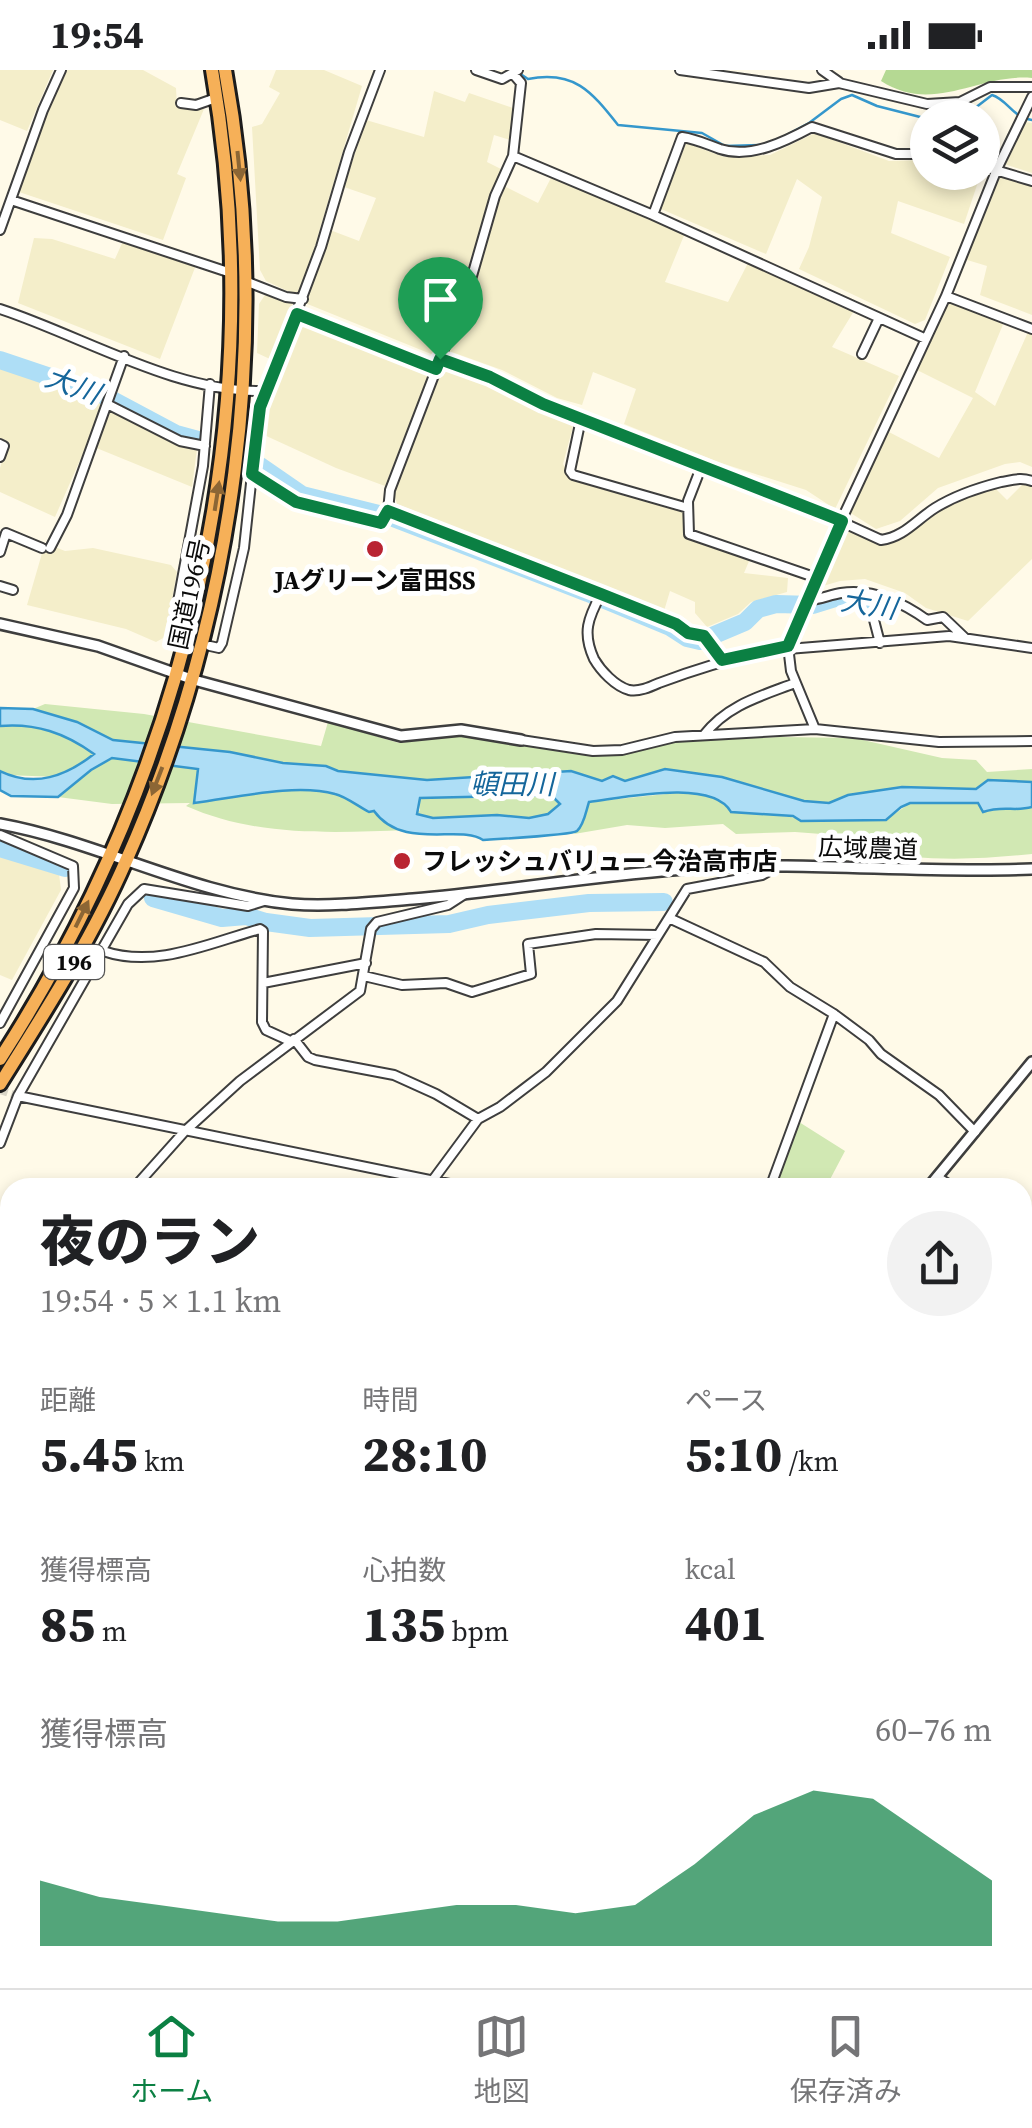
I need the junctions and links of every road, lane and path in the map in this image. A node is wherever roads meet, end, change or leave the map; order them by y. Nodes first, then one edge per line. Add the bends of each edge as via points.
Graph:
1 (61, 70) edge
2 (212, 70) edge
3 (226, 70) edge
4 (380, 70) edge
5 (476, 70) edge
6 (680, 70) edge
7 (822, 70) edge
8 (516, 72) edge
9 (839, 82) junction
10 (1032, 88) edge
11 (1032, 97) edge
12 (216, 98) junction
13 (180, 104) dead end
14 (910, 154) edge
15 (513, 156) junction
16 (1000, 163) edge
17 (1000, 170) edge
18 (1032, 181) edge
19 (989, 190) edge
20 (11, 200) junction
21 (654, 215) junction
22 (0, 230) edge
23 (231, 273) junction
24 (244, 281) junction
25 (946, 296) junction
26 (303, 299) junction
27 (0, 310) edge
28 (297, 314) junction
29 (879, 318) junction
30 (1032, 330) edge
31 (926, 339) junction
32 (862, 354) dead end
33 (124, 356) junction
34 (440, 359) junction
35 (436, 369) junction
36 (210, 384) junction
37 (235, 390) junction
38 (267, 391) junction
39 (107, 404) junction
40 (582, 419) junction
41 (0, 444) edge
42 (205, 446) junction
43 (0, 457) edge
44 (702, 465) junction
45 (252, 474) junction
46 (1032, 481) edge
47 (688, 508) junction
48 (388, 511) junction
49 (842, 521) junction
50 (0, 552) edge
51 (817, 578) junction
52 (0, 586) edge
53 (12, 590) dead end
54 (601, 594) junction
55 (878, 596) junction
56 (808, 600) junction
57 (0, 624) edge
58 (178, 637) dead end
59 (965, 638) junction
60 (880, 644) junction
61 (210, 646) dead end
62 (788, 647) junction
63 (1032, 648) edge
64 (722, 660) junction
65 (178, 674) junction
66 (194, 680) junction
67 (795, 682) junction
68 (815, 729) junction
69 (704, 735) junction
70 (521, 740) joint
71 (1032, 741) edge
72 (0, 824) edge
73 (130, 832) junction
74 (0, 835) edge
75 (111, 854) junction
76 (127, 860) junction
77 (779, 866) junction
78 (1032, 869) edge
79 (465, 894) junction
80 (265, 900) junction
81 (670, 918) junction
82 (658, 935) junction
83 (104, 951) junction
84 (366, 964) junction
85 (364, 976) junction
86 (264, 983) junction
87 (834, 1014) junction
88 (0, 1023) edge
89 (292, 1040) junction
90 (0, 1060) edge
91 (1032, 1062) edge
92 (0, 1084) edge
93 (18, 1096) junction
94 (478, 1118) junction
95 (184, 1132) junction
96 (975, 1132) junction
97 (0, 1143) edge
98 (937, 1177) edge
99 (143, 1178) edge
100 (402, 1178) edge
101 (434, 1178) edge
102 (774, 1178) edge

1 - 20 street
2 - 12 highway, 国道196号 / 196
3 -> 24 highway, 国道196号 / 196 via 240,170
4 - 26 street
5 - 8 street via 502,79
6 - 9 street via 808,88
7 - 9 street
8 - 15 street via 521,84
9 - 10 street via 928,104 960,102 990,87
11 - 16 street
12 - 13 street
12 - 23 highway, 国道196号 / 196
14 - 21 street via 812,127 774,148 724,151 682,136
15 - 21 street
15 - 34 street
17 - 18 street
19 - 25 street
20 - 22 street
20 - 23 street
21 - 29 street
23 - 37 highway, 国道196号 / 196
24 - 26 street
24 - 37 highway, 国道196号 / 196 via 246,338
25 - 30 street
25 - 31 street
26 - 28 street
27 - 33 street
28 - 35 street
28 - 38 street
29 - 31 street
29 - 32 street
31 - 49 street
33 - 36 street via 178,379
33 - 39 street
34 - 35 street
34 - 40 street
35 - 48 street
36 - 37 street
36 - 42 street
37 - 38 street
65 -> 37 highway, 国道196号 / 196 via 208,550
37 - 66 highway, 国道196号 / 196 via 231,498
38 - 45 street
39 - 42 street via 180,441
39 - 50 street via 66,515 46,548 6,533
40 - 44 street
40 - 47 street via 574,475
41 - 43 street
42 - 58 street via 172,634
44 - 47 street
44 - 49 street
45 - 48 street via 296,502 381,523
45 - 61 street via 244,548 222,643
46 - 49 street via 971,489 892,538 881,540
47 - 51 street via 689,534
48 - 54 street
49 - 51 street
51 - 56 street
52 - 53 street
54 - 64 street via 704,636
54 - 64 street via 586,640 615,682 645,689
55 - 56 street via 844,592
55 - 59 street via 901,601 927,620 943,617
55 - 60 street
56 - 62 street
57 - 65 street via 98,646
59 - 60 street
59 - 63 street
60 - 62 street
62 - 64 street
62 - 67 street
65 - 66 street
65 - 73 highway, 国道196号 / 196
66 - 70 street via 401,736 461,730
66 -> 73 highway, 国道196号 / 196
67 - 68 street
67 - 69 street via 750,699
68 - 69 street
68 - 71 street via 938,742
69 - 70 street via 593,751
72 - 75 street, 広域農道
73 - 75 highway, 国道196号 / 196
73 - 76 highway, 国道196号 / 196
74 - 88 street via 73,866 74,888
75 - 76 street, 広域農道
90 -> 75 highway, 国道196号 / 196 via 40,998
76 - 80 street, 広域農道
76 - 92 highway, 国道196号 / 196
77 - 78 street, 広域農道
77 - 79 street, 広域農道 via 698,868
77 - 81 street via 687,889
79 - 80 street, 広域農道 via 374,902
79 - 84 street via 448,905 377,922
80 - 83 street via 248,906 144,889 128,904
81 - 82 street
81 - 87 street via 764,962
82 - 85 street via 596,934 528,944 532,974 472,992
82 - 94 street via 617,1002 546,1072
83 - 86 street via 140,960 162,957 260,928
83 - 93 street
84 - 85 street
84 - 86 street
85 - 89 street via 351,1001
86 - 89 street via 262,1022
87 - 96 street via 939,1095
87 - 102 street
89 - 94 street via 308,1056 394,1075
89 - 95 street
91 - 96 street
93 - 95 street
93 - 97 street
94 - 101 street
95 - 99 street
95 - 100 street
96 - 98 street

